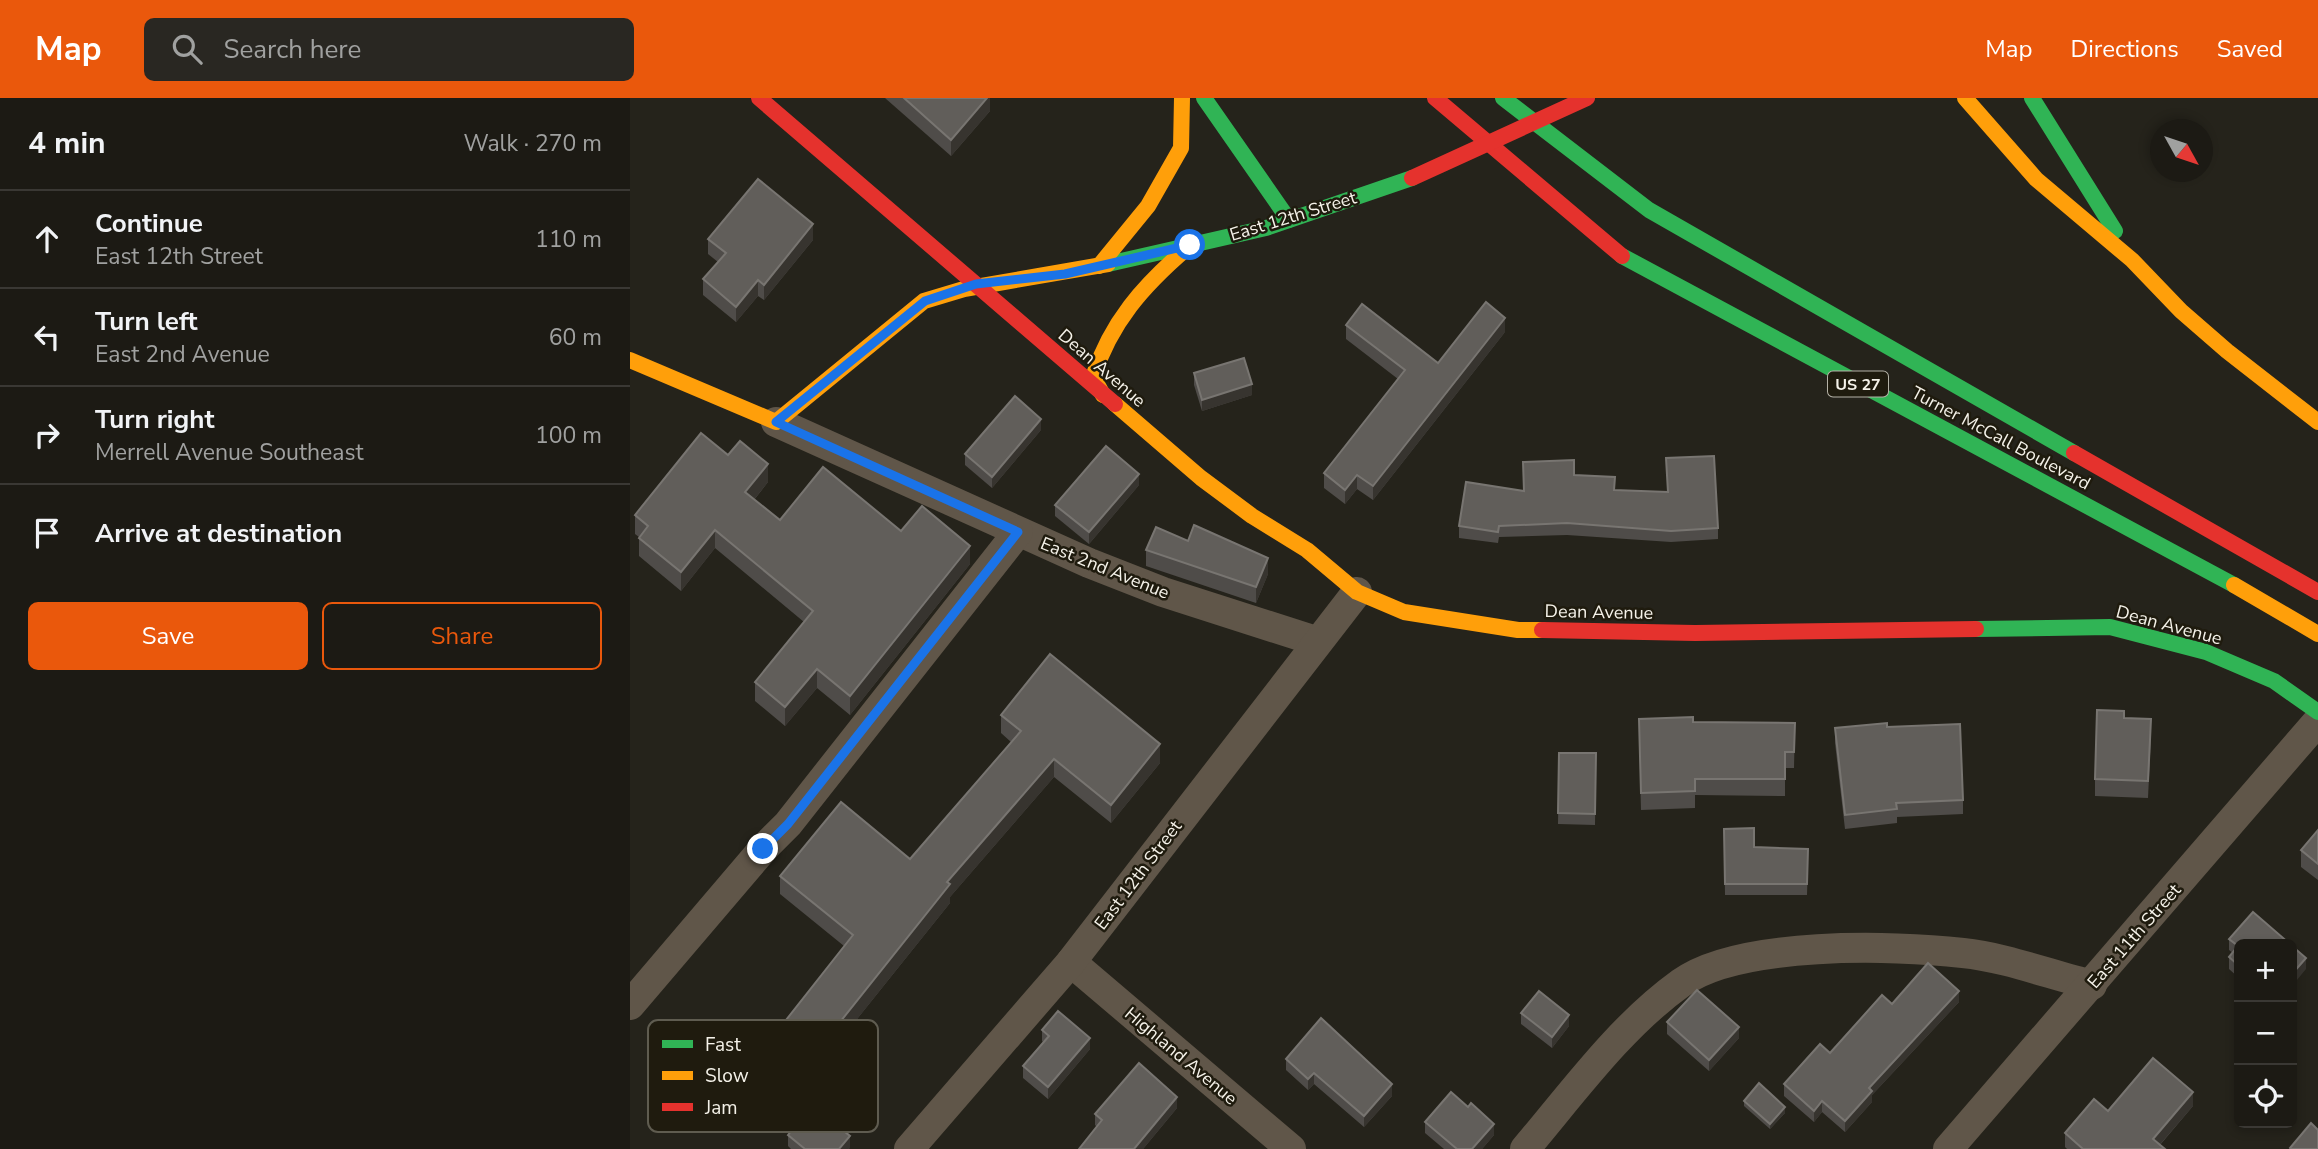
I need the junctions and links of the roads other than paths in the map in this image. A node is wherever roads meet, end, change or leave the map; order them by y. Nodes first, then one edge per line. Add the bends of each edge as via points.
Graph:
1 (759, 98) edge
2 (1182, 98) edge
3 (1204, 98) edge
4 (1435, 98) edge
5 (1587, 98) edge
6 (1965, 98) edge
7 (2032, 98) edge
8 (1505, 100) edge
9 (1289, 220) junction
10 (1190, 245) junction
11 (2132, 260) junction
12 (1098, 266) junction
13 (976, 284) junction
14 (630, 360) edge
15 (1102, 395) junction
16 (776, 422) junction
17 (2318, 422) edge
18 (1018, 532) junction
19 (1357, 592) junction
20 (2318, 592) edge
21 (2318, 634) edge
22 (1316, 641) junction
23 (2318, 712) edge
24 (2318, 721) edge
25 (1071, 962) junction
26 (2092, 985) junction
27 (630, 1005) edge
28 (1273, 1143) edge
29 (909, 1149) edge
30 (1525, 1149) edge
31 (1948, 1149) edge

1 - 13 main road, Dean Avenue
2 - 12 main road via 1181,148 1148,205
3 - 9 main road
4 - 21 main road, Turner McCall Boulevard / US 27 via 1625,258 2194,562
5 - 9 main road, East 12th Street, bridge via 1412,178
6 - 11 main road via 2036,179
7 - 11 main road
8 - 20 main road, Turner McCall Boulevard / US 27 via 1649,210
9 - 10 main road, East 12th Street
10 - 12 main road, East 12th Street
10 - 15 main road via 1119,315 1093,377
11 - 17 main road via 2181,311
12 - 13 main road, East 12th Street
13 - 15 main road, Dean Avenue
13 - 16 main road, East 12th Street via 925,301
14 - 16 main road, East 2nd Avenue
15 - 19 main road, Dean Avenue via 1201,478 1307,550
16 - 18 street, East 2nd Avenue
18 - 22 street, East 2nd Avenue via 1163,592
18 - 27 street via 788,824
19 - 22 street, East 12th Street
19 - 23 main road, Dean Avenue via 1404,612 1518,630 1695,633 2110,627 2206,652 2274,681
22 - 25 street, East 12th Street
24 - 26 street, East 11th Street
25 - 28 street, Highland Avenue
25 - 29 street, East 12th Street
26 - 30 street via 1965,953 1858,949 1728,961 1683,981 1625,1031
26 - 31 street, East 11th Street

